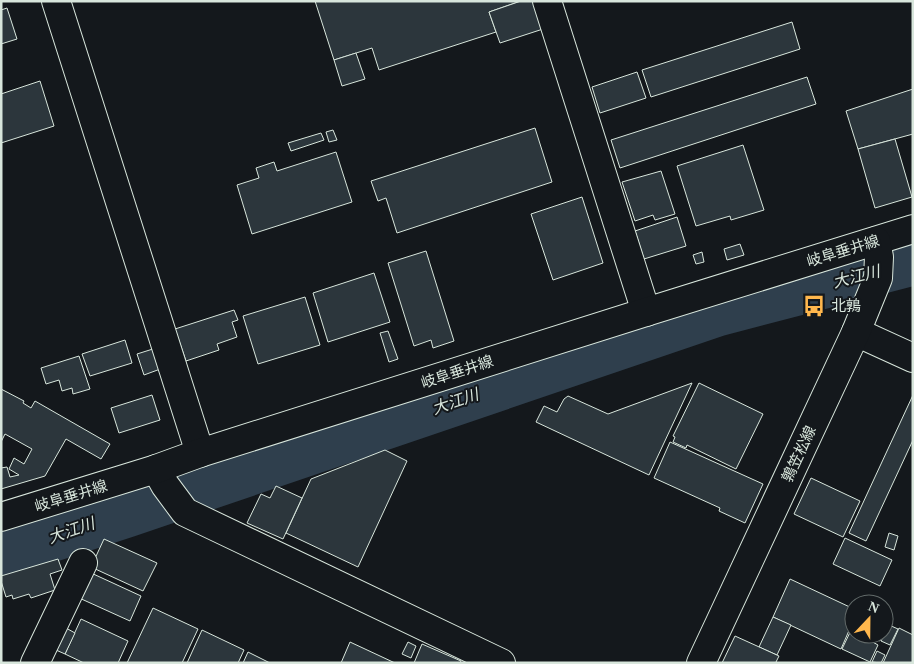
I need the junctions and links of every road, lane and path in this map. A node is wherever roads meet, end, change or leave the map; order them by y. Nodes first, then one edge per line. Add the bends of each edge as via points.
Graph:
1 (56, 1) edge
2 (547, 1) edge
3 (913, 229) edge
4 (877, 259) junction
5 (646, 312) junction
6 (856, 332) junction
7 (913, 358) edge
8 (200, 453) junction
9 (160, 477) junction
10 (1, 517) edge
11 (83, 563) dead end
12 (35, 663) edge
13 (501, 663) edge
14 (701, 663) edge

1 - 8 main road
2 - 5 main road
3 - 4 main road, 岐阜垂井線
4 - 5 main road, 岐阜垂井線
4 - 6 main road, 鶉笠松線
5 - 8 main road, 岐阜垂井線
6 - 7 main road
6 - 14 main road, 鶉笠松線
8 - 9 main road, 岐阜垂井線
9 - 10 main road, 岐阜垂井線
9 - 13 main road via 185,512
11 - 12 main road

